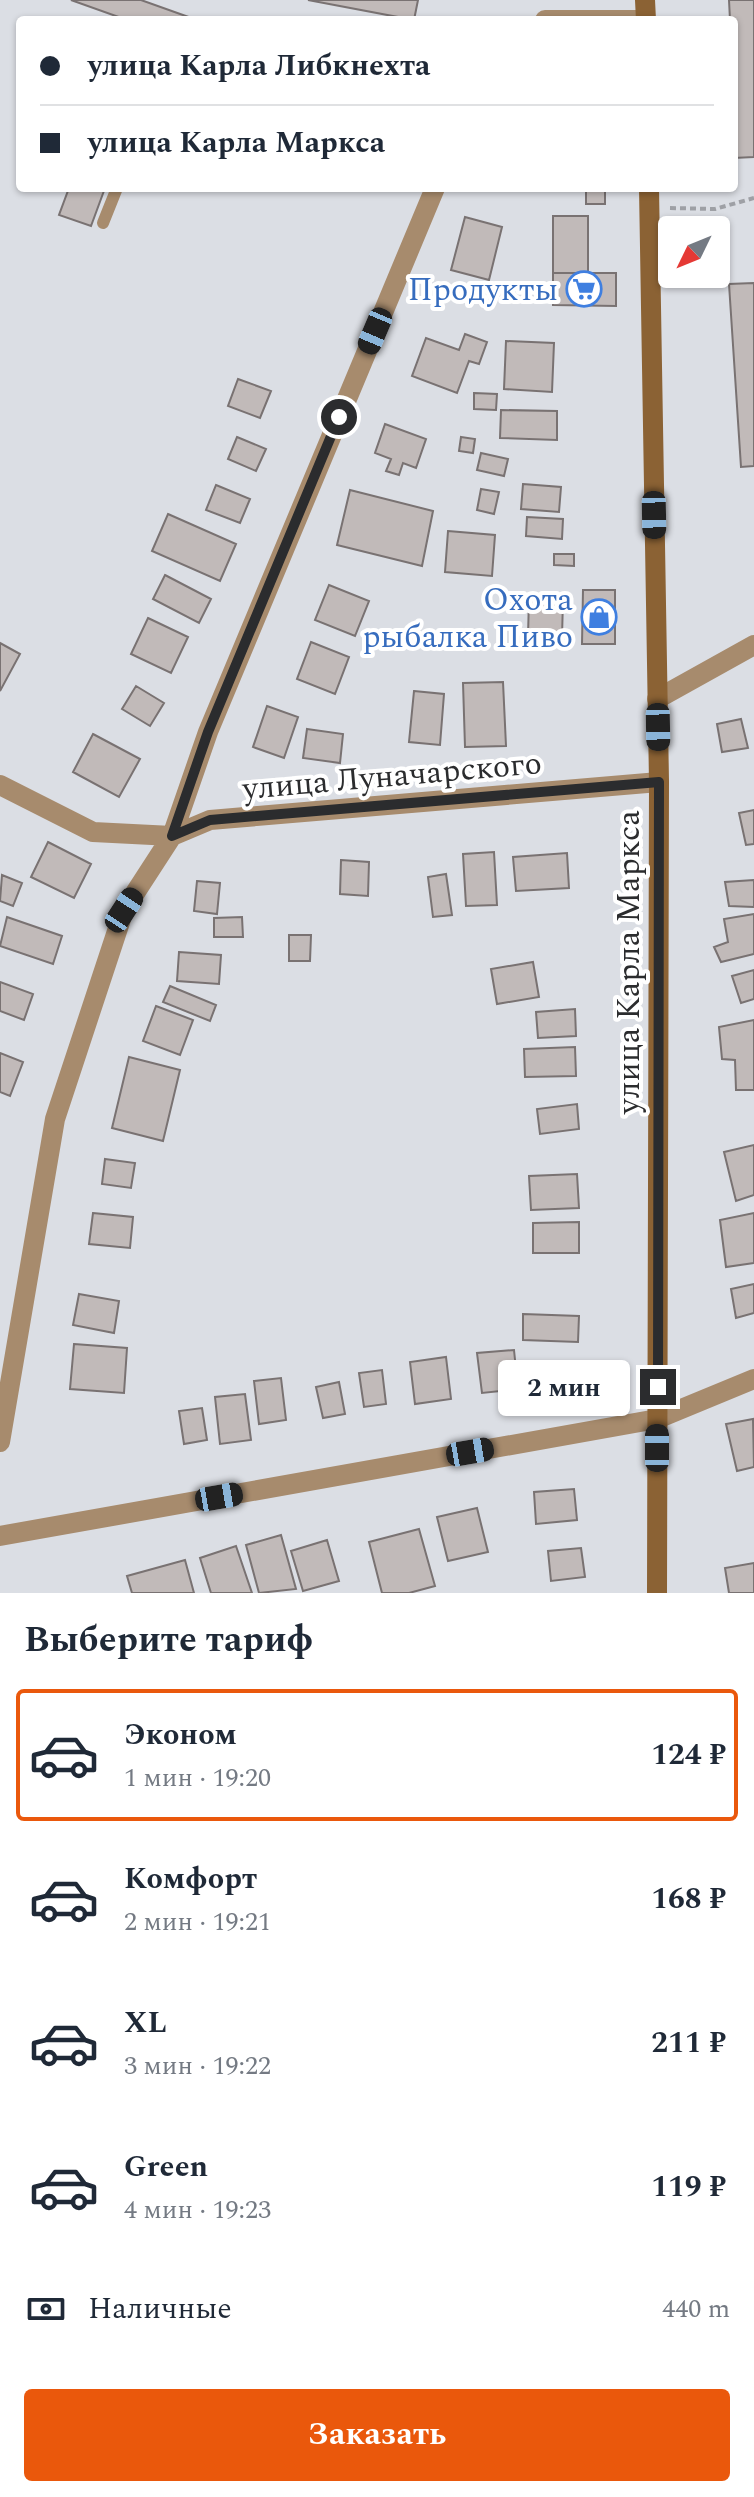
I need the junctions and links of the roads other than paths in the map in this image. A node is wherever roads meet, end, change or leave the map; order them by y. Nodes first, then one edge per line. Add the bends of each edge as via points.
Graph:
1 (115, 192) edge
2 (433, 192) edge
3 (649, 198) edge
4 (103, 223) dead end
5 (754, 645) edge
6 (657, 699) junction
7 (659, 782) junction
8 (0, 785) edge
9 (172, 836) junction
10 (754, 1379) edge
11 (657, 1419) junction
12 (0, 1442) edge
13 (0, 1536) edge
14 (657, 1593) edge

1 - 4 lane
2 - 9 street via 208,732
3 - 6 main road, улица Карла Маркса
5 - 6 street
6 - 7 main road, улица Карла Маркса
7 - 9 street, улица Луначарского via 210,820
7 - 11 main road, улица Карла Маркса
8 - 9 street, улица Луначарского via 93,832
9 - 12 street via 124,910 55,1119
10 - 11 street
11 - 13 street
11 - 14 main road, улица Карла Маркса

